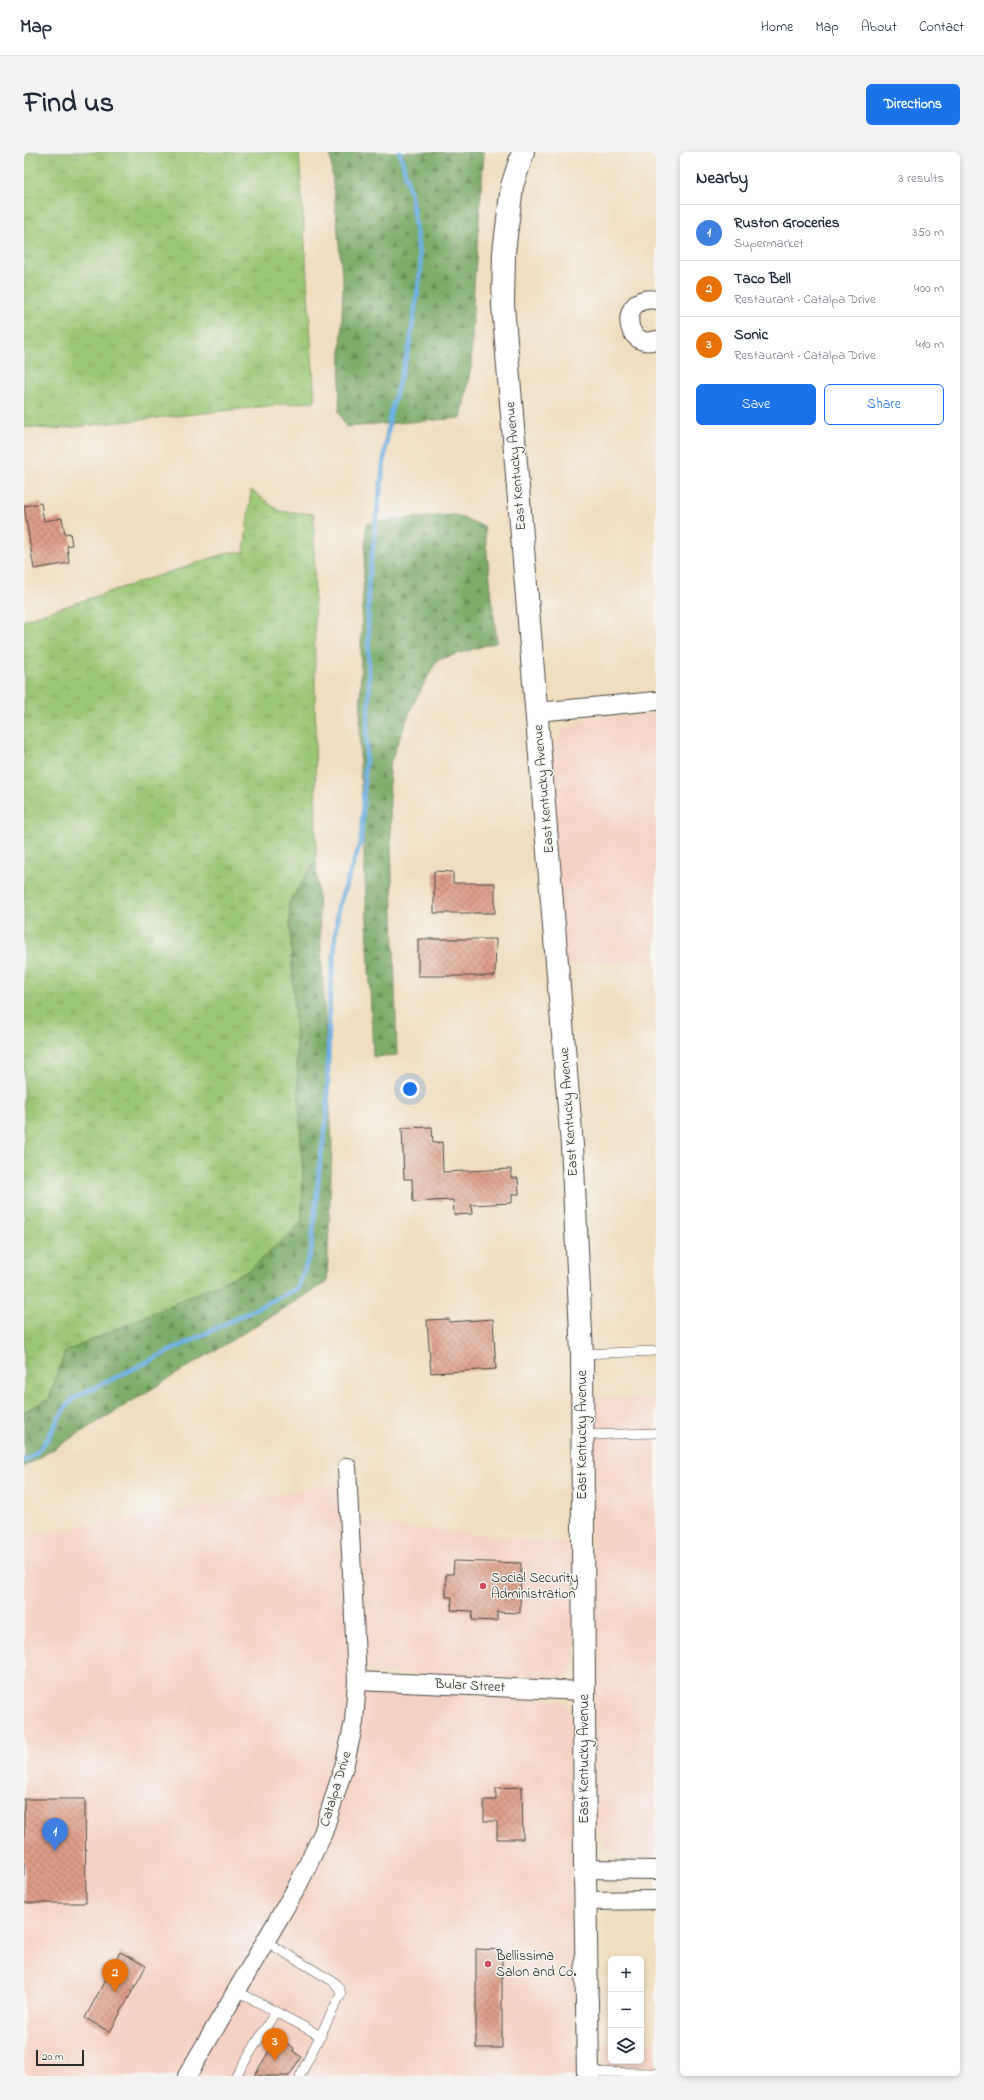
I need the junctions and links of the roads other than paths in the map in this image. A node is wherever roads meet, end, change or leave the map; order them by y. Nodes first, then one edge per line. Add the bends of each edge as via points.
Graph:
1 (522, 152) edge
2 (656, 300) edge
3 (656, 340) edge
4 (656, 700) edge
5 (537, 712) junction
6 (656, 1351) edge
7 (582, 1354) junction
8 (656, 1433) edge
9 (582, 1435) junction
10 (347, 1467) dead end
11 (357, 1681) junction
12 (584, 1691) junction
13 (585, 1869) junction
14 (656, 1870) edge
15 (656, 1900) edge
16 (586, 1901) junction
17 (265, 1941) junction
18 (237, 1991) junction
19 (276, 2011) junction
20 (321, 2036) junction
21 (656, 2073) edge
22 (588, 2074) edge
23 (187, 2076) edge
24 (236, 2076) edge
25 (300, 2076) edge

1 - 5 street, East Kentucky Avenue via 512,186 504,252 503,305
2 - 3 street via 647,299 639,302 629,315 631,331 636,337 644,341
4 - 5 street
5 - 7 street, East Kentucky Avenue via 572,1145
6 - 7 lane
7 - 9 street, East Kentucky Avenue
8 - 9 lane
9 - 12 street, East Kentucky Avenue
10 - 11 street, Catalpa Drive
11 - 12 street, Bular Street
11 - 17 street, Catalpa Drive via 354,1722 345,1763 323,1833 297,1887
12 - 13 street, East Kentucky Avenue
13 - 14 street
13 - 16 street, East Kentucky Avenue
15 - 16 street
16 - 22 street, East Kentucky Avenue
17 - 18 street, Catalpa Drive
17 - 20 lane via 334,1982 339,1988 342,1994
18 - 19 lane
18 - 23 street, Catalpa Drive
19 - 20 lane
19 - 24 lane
20 - 25 lane
21 - 22 lane

